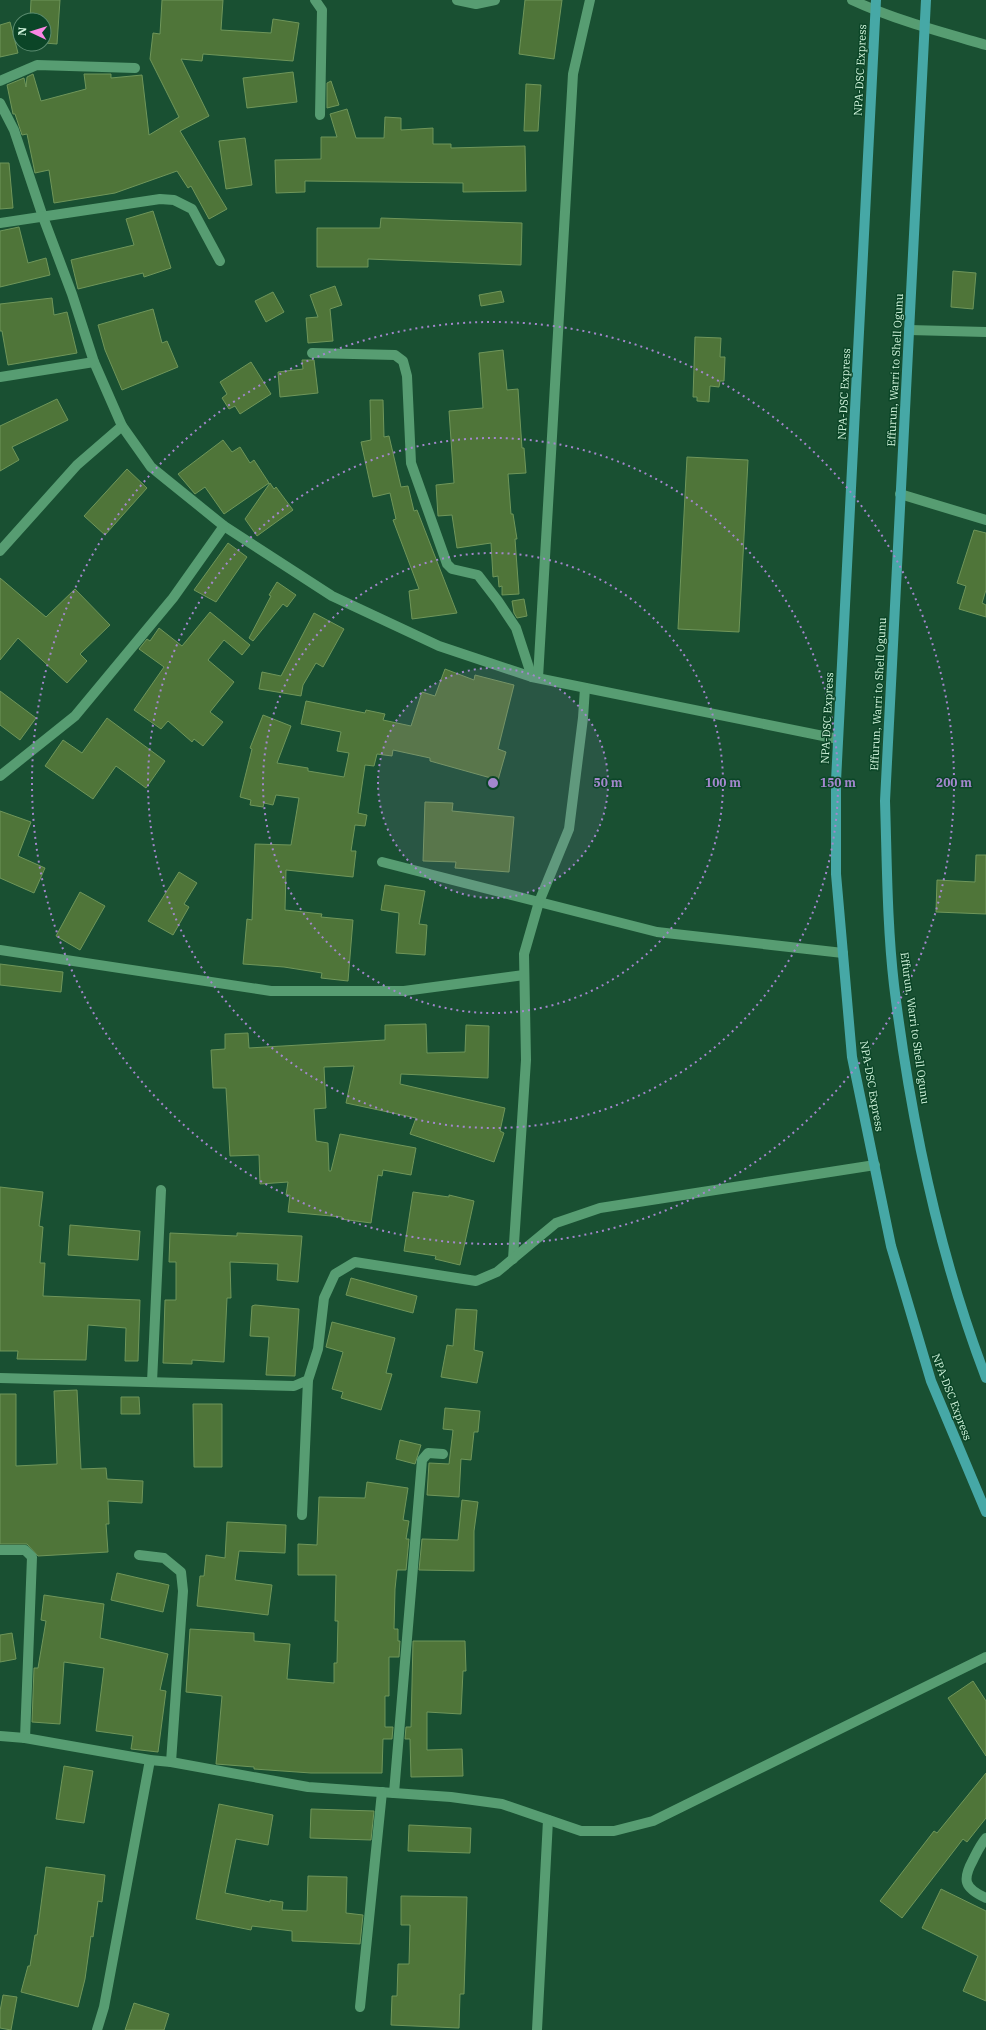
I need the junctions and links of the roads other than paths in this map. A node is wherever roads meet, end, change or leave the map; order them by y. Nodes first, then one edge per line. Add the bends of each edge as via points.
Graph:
1 (315, 0) edge
2 (457, 0) edge
3 (495, 0) edge
4 (590, 0) edge
5 (852, 0) edge
6 (876, 0) edge
7 (926, 0) edge
8 (875, 11) junction
9 (925, 28) junction
10 (986, 45) edge
11 (135, 68) dead end
12 (0, 81) edge
13 (0, 103) edge
14 (320, 115) dead end
15 (43, 217) junction
16 (0, 223) edge
17 (220, 261) dead end
18 (909, 330) junction
19 (986, 332) edge
20 (312, 353) dead end
21 (94, 362) junction
22 (0, 376) edge
23 (122, 426) junction
24 (900, 494) junction
25 (986, 520) edge
26 (224, 526) junction
27 (0, 551) edge
28 (535, 678) junction
29 (585, 688) junction
30 (838, 739) junction
31 (0, 776) edge
32 (382, 862) dead end
33 (539, 902) junction
34 (0, 950) edge
35 (843, 953) junction
36 (524, 975) junction
37 (875, 1165) junction
38 (161, 1190) dead end
39 (513, 1259) junction
40 (0, 1378) edge
41 (986, 1378) edge
42 (308, 1380) junction
43 (152, 1382) junction
44 (443, 1454) dead end
45 (986, 1512) edge
46 (302, 1515) dead end
47 (0, 1550) edge
48 (139, 1555) dead end
49 (986, 1656) edge
50 (0, 1736) edge
51 (25, 1738) junction
52 (150, 1760) junction
53 (171, 1762) junction
54 (382, 1792) junction
55 (394, 1793) junction
56 (548, 1820) junction
57 (986, 1838) edge
58 (986, 1898) edge
59 (360, 2007) dead end
60 (97, 2030) edge
61 (537, 2030) edge

1 - 14 street via 322,10
2 - 3 street via 476,4
4 - 28 street via 573,74
5 - 8 street
6 - 8 main road, NPA-DSC Express
7 - 9 main road, Effurun, Warri to Shell Ogunu
8 - 9 street
8 - 30 main road, NPA-DSC Express
9 - 10 street
9 - 18 main road, Effurun, Warri to Shell Ogunu
11 - 12 street via 37,65
13 - 15 street via 14,130
15 - 16 street
15 - 17 street via 174,200 192,209
15 - 21 street
18 - 19 street
18 - 24 main road, Effurun, Warri to Shell Ogunu
20 - 28 street via 395,355 403,361 407,376 411,463 447,564 452,569 478,575 516,628
21 - 22 street
21 - 23 street
23 - 26 street via 151,467
23 - 27 street via 76,465
24 - 25 street
24 - 41 main road, Effurun, Warri to Shell Ogunu via 885,801 887,890 894,984 924,1162 947,1257
26 - 28 street via 332,596 439,646
26 - 31 street via 173,598 75,716
28 - 29 street
29 - 30 street
29 - 33 street via 569,829
30 - 35 main road, NPA-DSC Express via 836,874
32 - 33 street
33 - 35 street via 656,932
33 - 36 street via 524,954
34 - 36 street via 272,992 404,991
35 - 37 main road, NPA-DSC Express via 852,1057
36 - 39 street via 526,1060
37 - 39 street via 600,1208 556,1223
37 - 45 main road, NPA-DSC Express via 891,1246 931,1381
38 - 43 street
39 - 42 street via 497,1272 476,1282 355,1262 335,1274 324,1298 318,1350
40 - 43 street
42 - 43 street via 294,1386
42 - 46 street
44 - 55 street via 428,1453 422,1460
47 - 51 street via 25,1550 32,1557
48 - 53 street via 164,1558 181,1572 183,1591
49 - 56 street via 653,1821 614,1831 581,1831
50 - 51 street
51 - 52 street
52 - 53 street
52 - 60 street
53 - 54 street via 308,1787
54 - 55 street
54 - 59 street
55 - 56 street via 502,1804
56 - 61 street
57 - 58 street via 967,1871 965,1880 969,1888

